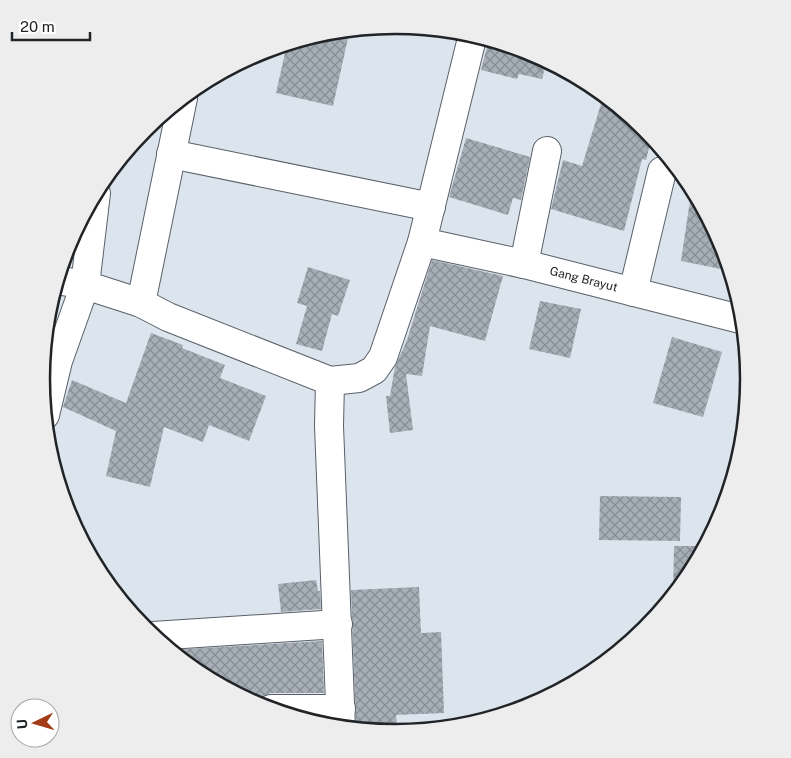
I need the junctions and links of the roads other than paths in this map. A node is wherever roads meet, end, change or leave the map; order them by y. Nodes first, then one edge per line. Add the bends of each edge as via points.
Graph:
1 (471, 42) edge
2 (180, 109) edge
3 (547, 151) dead end
4 (171, 154) junction
5 (662, 171) dead end
6 (431, 207) junction
7 (94, 212) edge
8 (422, 242) junction
9 (524, 264) junction
10 (65, 282) edge
11 (85, 286) junction
12 (633, 292) junction
13 (141, 303) junction
14 (735, 318) edge
15 (51, 359) edge
16 (330, 381) junction
17 (338, 624) junction
18 (164, 635) edge
19 (316, 715) edge
20 (341, 718) edge

1 - 6 street
2 - 4 street
3 - 9 street
4 - 6 street
4 - 13 street
5 - 12 street
6 - 8 street
7 - 11 street
8 - 9 street, Gang Brayut
8 - 16 street via 382,357 374,370 359,378
9 - 12 street, Gang Brayut
10 - 11 street
11 - 13 street
11 - 15 street
12 - 14 street, Gang Brayut
13 - 16 street via 168,317
16 - 17 street
17 - 18 street
17 - 20 street
19 - 20 street

